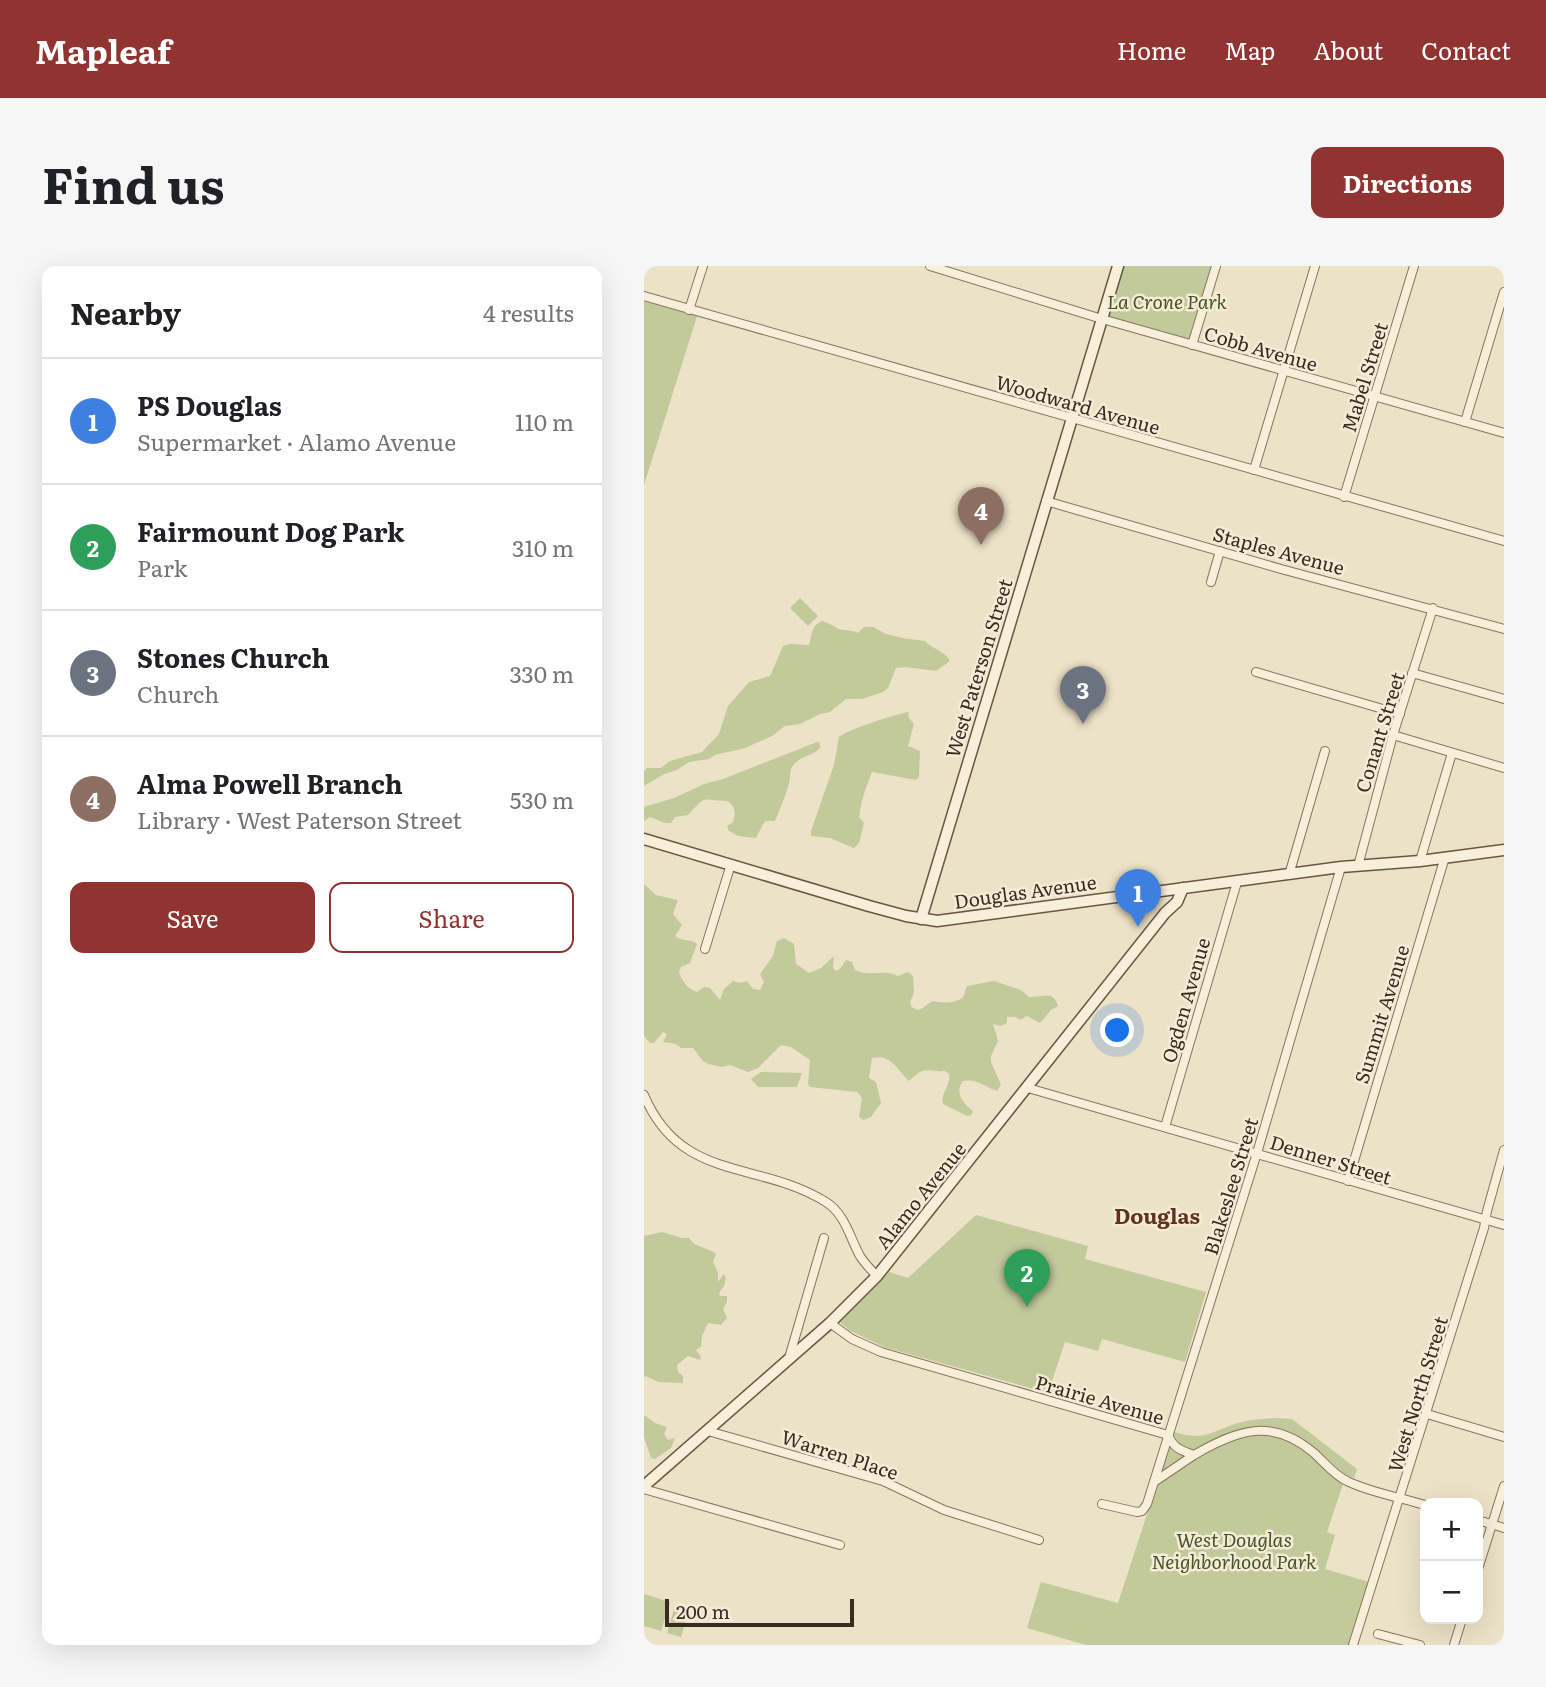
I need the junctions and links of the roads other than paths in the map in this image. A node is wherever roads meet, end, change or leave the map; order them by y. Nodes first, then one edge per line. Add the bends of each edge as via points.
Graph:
1 (703, 266) edge
2 (930, 266) edge
3 (1118, 266) edge
4 (1216, 266) edge
5 (1315, 266) edge
6 (1414, 266) edge
7 (1504, 292) edge
8 (644, 296) edge
9 (689, 310) junction
10 (1102, 320) junction
11 (1492, 334) junction
12 (1504, 338) edge
13 (1192, 345) junction
14 (1283, 371) junction
15 (1376, 397) junction
16 (1072, 418) junction
17 (1465, 422) junction
18 (1504, 433) edge
19 (1254, 470) junction
20 (1344, 497) junction
21 (1046, 501) junction
22 (1504, 541) edge
23 (1220, 551) junction
24 (1211, 582) dead end
25 (1433, 608) junction
26 (1504, 628) edge
27 (1256, 672) dead end
28 (1412, 673) junction
29 (1504, 699) edge
30 (1400, 714) junction
31 (1393, 735) junction
32 (1325, 751) dead end
33 (1452, 753) junction
34 (1504, 768) edge
35 (644, 839) edge
36 (1504, 849) edge
37 (1445, 857) junction
38 (1420, 861) junction
39 (731, 864) junction
40 (1358, 866) junction
41 (1341, 867) junction
42 (1289, 875) junction
43 (1237, 882) junction
44 (1183, 888) junction
45 (1168, 890) junction
46 (1165, 913) junction
47 (921, 919) junction
48 (705, 949) dead end
49 (1028, 1088) junction
50 (644, 1095) edge
51 (1165, 1127) junction
52 (1504, 1150) edge
53 (1256, 1153) junction
54 (1348, 1181) junction
55 (1486, 1220) junction
56 (1504, 1225) edge
57 (824, 1238) dead end
58 (877, 1276) junction
59 (830, 1323) junction
60 (789, 1358) junction
61 (1427, 1414) junction
62 (708, 1430) junction
63 (1168, 1435) junction
64 (1504, 1437) edge
65 (1194, 1455) junction
66 (1154, 1482) junction
67 (1504, 1486) edge
68 (644, 1487) edge
69 (1401, 1498) junction
70 (1102, 1504) dead end
71 (1420, 1504) edge
72 (1483, 1521) edge
73 (1492, 1524) junction
74 (1504, 1528) edge
75 (1039, 1540) dead end
76 (841, 1545) dead end
77 (1480, 1561) edge
78 (1460, 1624) edge
79 (1378, 1634) dead end
80 (1353, 1645) edge
81 (1420, 1645) edge
82 (1454, 1645) edge

1 - 9 street
2 - 10 street, Cobb Avenue
3 - 10 street, West Paterson Street
4 - 13 street
5 - 14 street
6 - 15 street, Mabel Street
7 - 11 street
8 - 9 street, Woodward Avenue
9 - 16 street, Woodward Avenue
10 - 13 street, Cobb Avenue
10 - 16 street, West Paterson Street
11 - 12 street
11 - 17 street
13 - 14 street, Cobb Avenue
14 - 15 street, Cobb Avenue
14 - 19 street
15 - 17 street, Cobb Avenue
15 - 20 street, Mabel Street
16 - 19 street, Woodward Avenue
16 - 21 street, West Paterson Street
17 - 18 street, Cobb Avenue
19 - 20 street, Woodward Avenue
20 - 22 street, Woodward Avenue
21 - 23 street, Staples Avenue
21 - 47 street, West Paterson Street
23 - 24 street
23 - 25 street, Staples Avenue
25 - 26 street, Staples Avenue
25 - 28 street, Conant Street
27 - 30 street
28 - 29 street
28 - 30 street, Conant Street
30 - 31 street, Conant Street
31 - 33 street
31 - 40 street, Conant Street
32 - 42 street
33 - 34 street
33 - 38 street
35 - 39 street, Douglas Avenue
36 - 37 street, Douglas Avenue
37 - 38 street, Douglas Avenue
37 - 54 street, Summit Avenue
38 - 40 street, Douglas Avenue
39 - 47 street, Douglas Avenue
39 - 48 street
40 - 41 street, Douglas Avenue
41 - 42 street, Douglas Avenue
41 - 53 street, Blakeslee Street
42 - 43 street, Douglas Avenue
43 - 44 street, Douglas Avenue
43 - 51 street, Ogden Avenue
44 - 45 street, Douglas Avenue
44 - 46 street, Alamo Avenue
45 - 46 street
45 - 47 street, Douglas Avenue via 937,921
46 - 49 street, Alamo Avenue
49 - 51 street, Denner Street
49 - 58 street, Alamo Avenue
50 - 58 street via 654,1118 682,1148 806,1191 829,1204
51 - 53 street, Denner Street
52 - 55 street, West North Street
53 - 54 street, Denner Street
53 - 63 street, Blakeslee Street
54 - 55 street, Denner Street
55 - 56 street, Denner Street
55 - 61 street, West North Street
57 - 60 street
58 - 59 street, Alamo Avenue
59 - 60 street, Alamo Avenue
59 - 63 street, Prairie Avenue via 881,1352
60 - 62 street, Alamo Avenue
61 - 64 street
61 - 69 street, West North Street
62 - 68 street, Alamo Avenue
62 - 75 street, Warren Place via 883,1482 944,1510
63 - 65 street, Prairie Avenue via 1179,1450
63 - 66 street, Blakeslee Street
65 - 66 street
65 - 69 street via 1248,1431 1271,1430 1301,1443 1344,1480
66 - 70 street, Blakeslee Street via 1142,1511
67 - 73 street
68 - 76 street
69 - 71 street
69 - 80 street, West North Street
72 - 73 street
73 - 74 street
73 - 77 street
78 - 82 street
79 - 81 street

